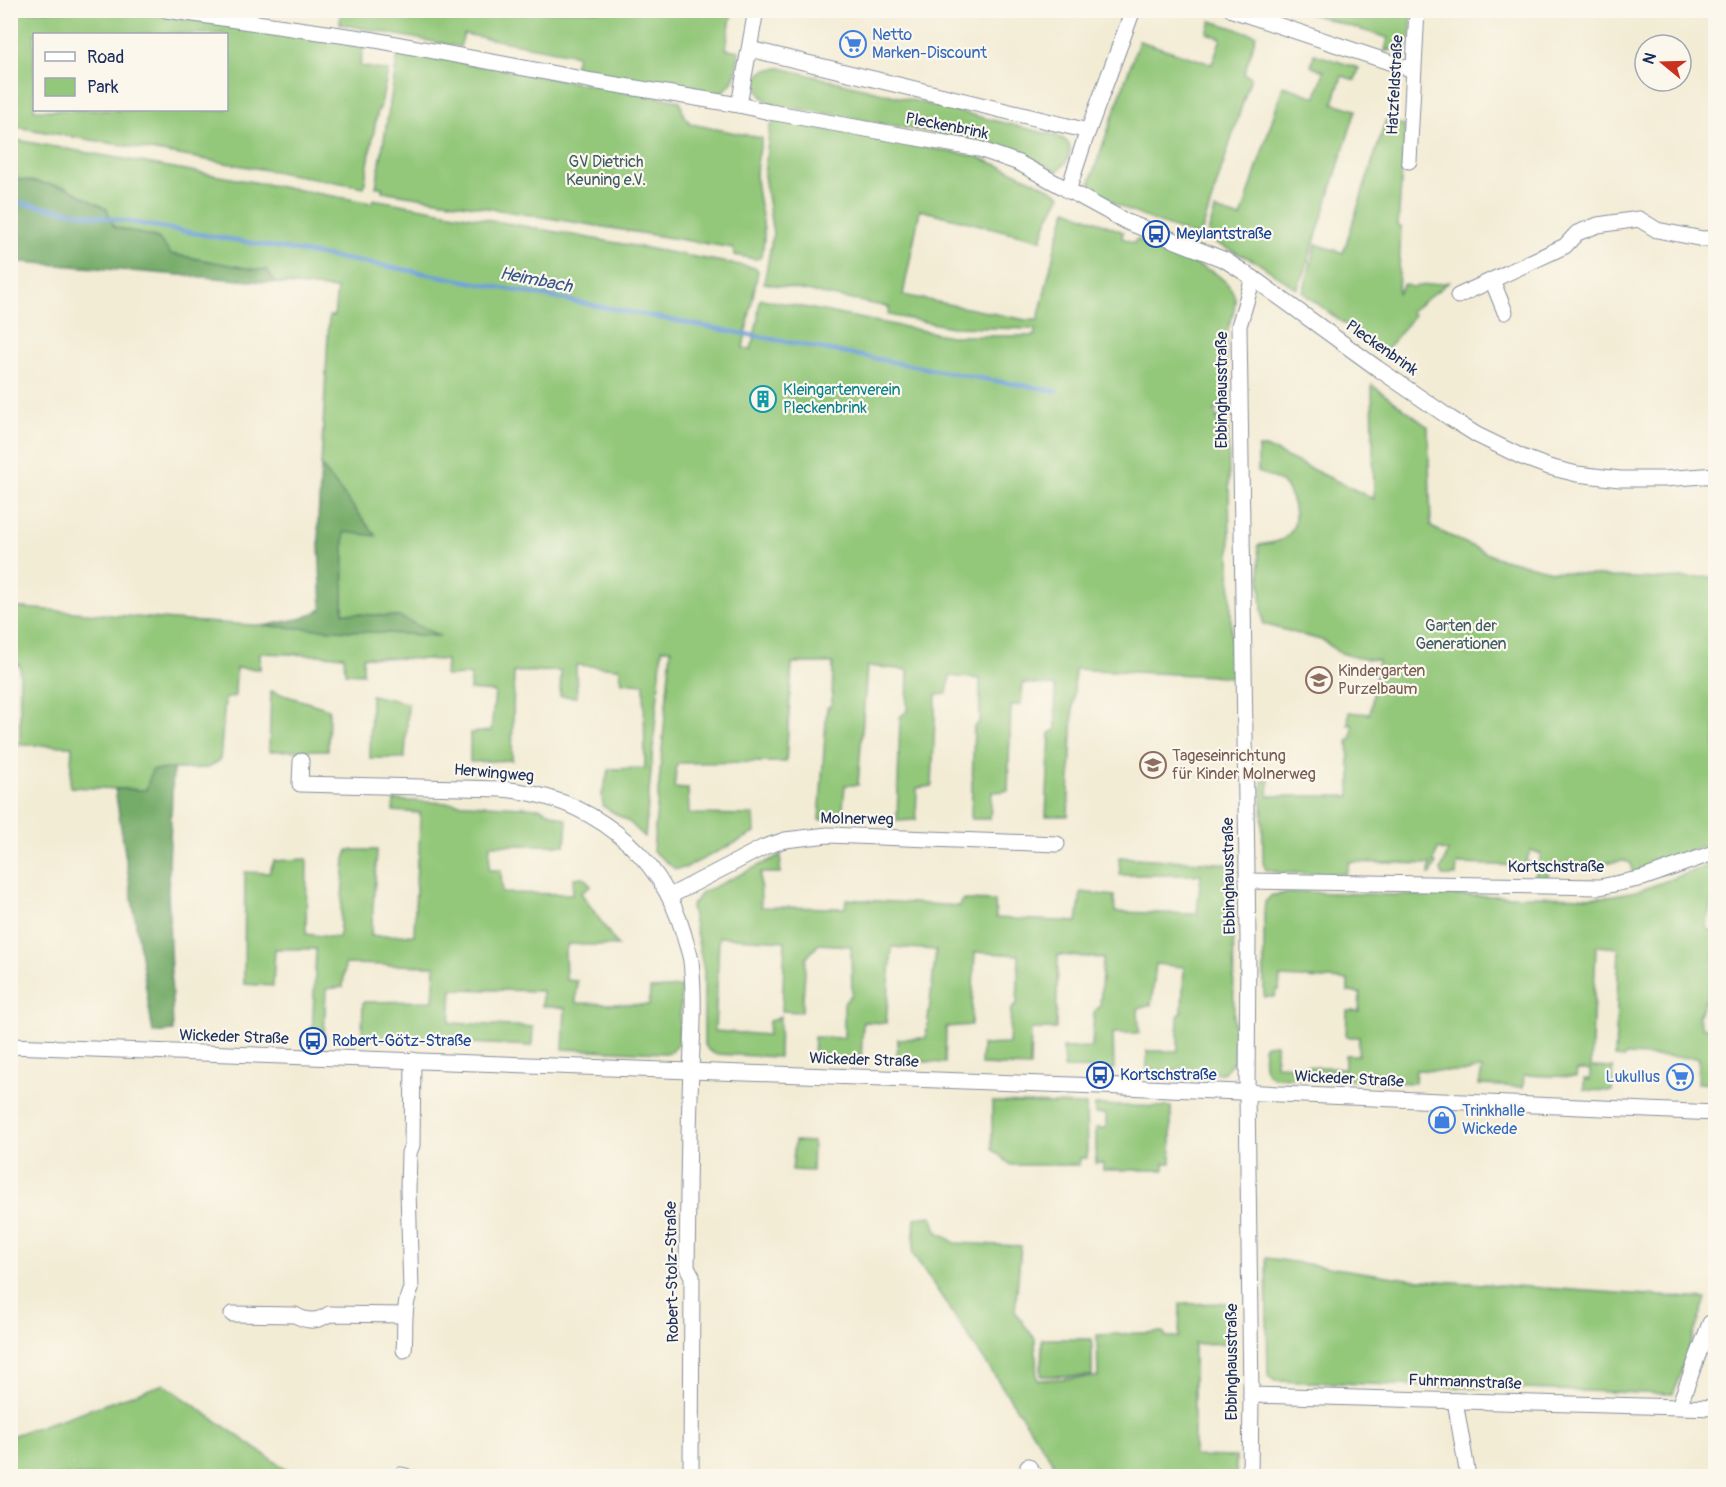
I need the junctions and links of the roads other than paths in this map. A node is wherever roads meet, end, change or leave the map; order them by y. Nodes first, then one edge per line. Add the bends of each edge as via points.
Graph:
1 (166, 10) edge
2 (756, 10) edge
3 (1133, 10) edge
4 (1232, 10) edge
5 (1417, 10) edge
6 (750, 49) junction
7 (1413, 70) junction
8 (739, 105) junction
9 (1088, 131) junction
10 (1409, 161) dead end
11 (1068, 191) junction
12 (1716, 238) edge
13 (1253, 278) junction
14 (1491, 280) junction
15 (1458, 296) dead end
16 (1505, 312) dead end
17 (1716, 475) edge
18 (301, 761) dead end
19 (1057, 844) dead end
20 (1716, 852) edge
21 (1247, 881) junction
22 (670, 896) junction
23 (10, 1046) edge
24 (414, 1060) junction
25 (690, 1071) junction
26 (1247, 1093) junction
27 (1716, 1113) edge
28 (232, 1314) dead end
29 (405, 1316) junction
30 (1710, 1323) dead end
31 (404, 1350) dead end
32 (1251, 1395) junction
33 (1455, 1401) junction
34 (1678, 1406) junction
35 (1716, 1408) edge
36 (692, 1475) edge
37 (1250, 1476) edge
38 (1468, 1476) edge

1 - 8 street, Pleckenbrink via 375,40
2 - 6 street
3 - 9 street
4 - 7 street
5 - 7 street, Hatzfeldstraße
6 - 8 street
6 - 9 street
7 - 10 street, Hatzfeldstraße
8 - 11 street, Pleckenbrink via 979,149 1019,163
9 - 11 street
11 - 13 street, Pleckenbrink via 1143,229 1225,260
12 - 14 street via 1657,230 1639,219 1611,223 1577,233 1565,246
13 - 17 street, Pleckenbrink via 1450,418 1522,457 1577,474 1620,479
13 - 21 street, Ebbinghausstraße via 1239,327
14 - 15 street
14 - 16 street
18 - 22 street, Herwingweg via 300,784 501,789 530,792 565,803 619,834 646,861
19 - 22 street, Molnerweg via 800,837 764,847
20 - 21 street, Kortschstraße via 1643,878 1600,887
21 - 26 street, Ebbinghausstraße
22 - 25 street, Herwingweg via 691,959
23 - 24 street, Wickeder Straße
24 - 25 street, Wickeder Straße
24 - 29 street via 408,1190 411,1289 405,1301
25 - 26 street, Wickeder Straße
25 - 36 street, Robert-Stolz-Straße via 687,1267 692,1276
26 - 27 street, Wickeder Straße
26 - 32 street, Ebbinghausstraße
28 - 29 street via 295,1314 304,1320 321,1320 329,1314
29 - 31 street
30 - 34 street
32 - 33 street, Fuhrmannstraße
32 - 37 street, Ebbinghausstraße
33 - 34 street, Fuhrmannstraße
33 - 38 street
34 - 35 street, Fuhrmannstraße

